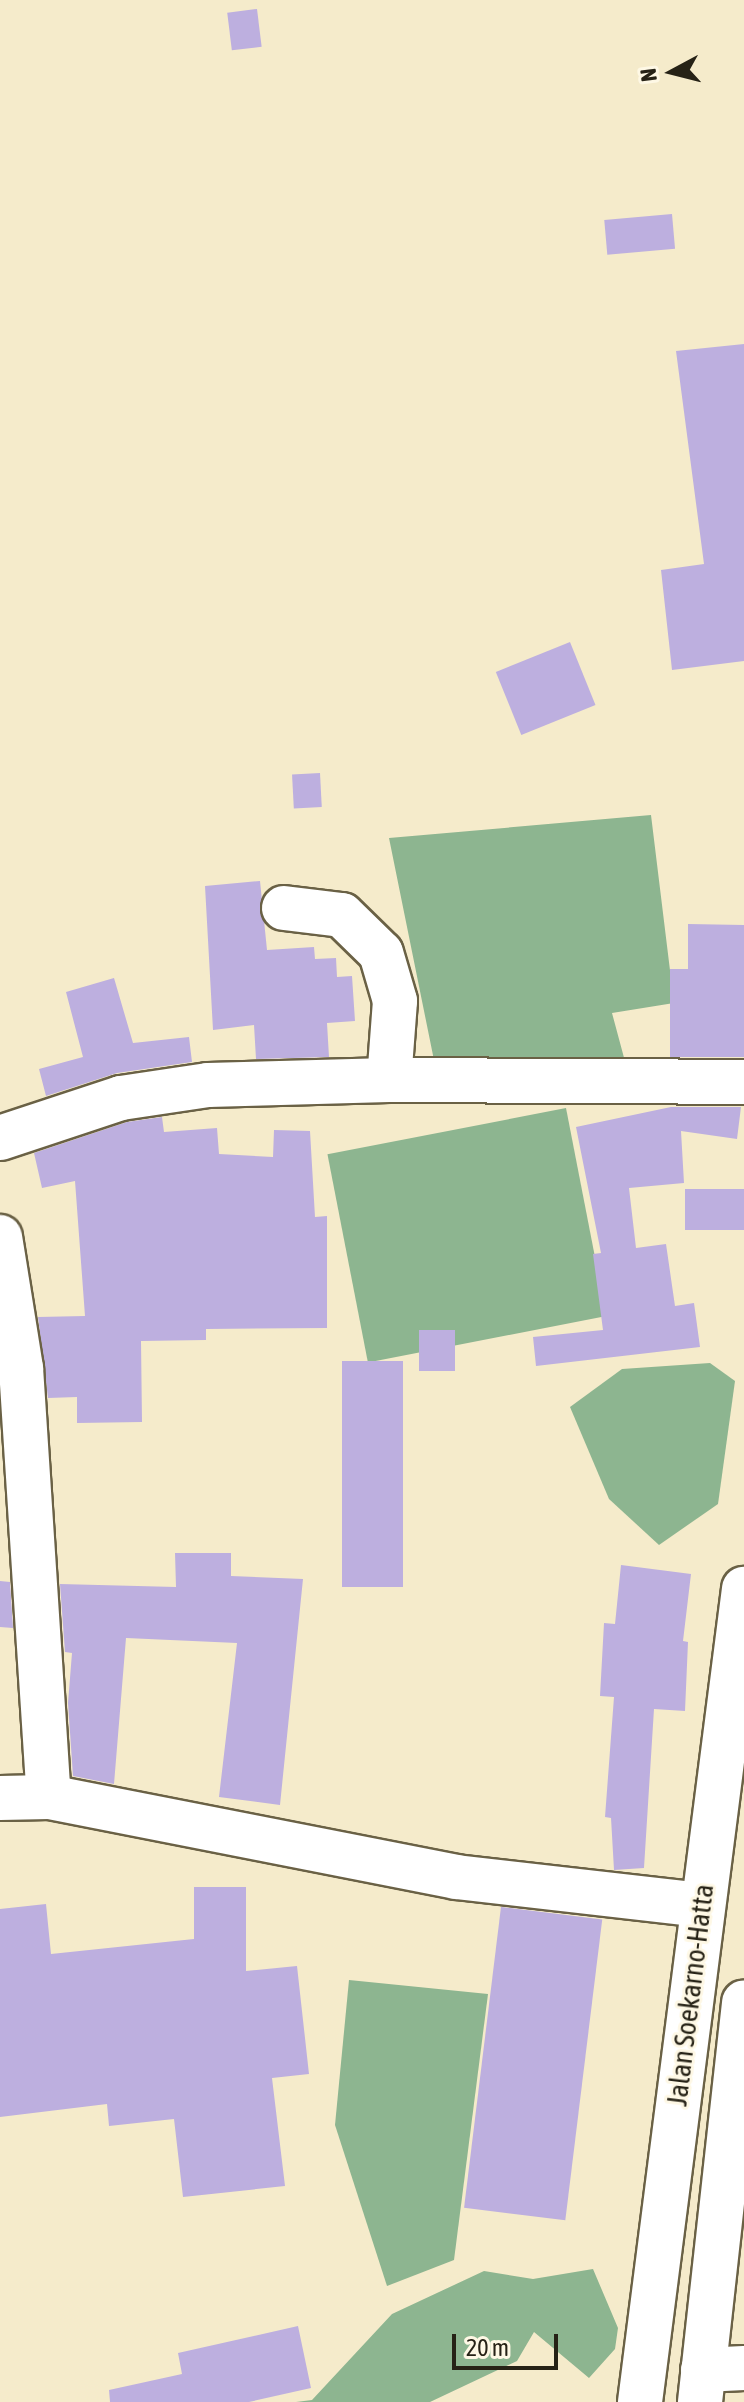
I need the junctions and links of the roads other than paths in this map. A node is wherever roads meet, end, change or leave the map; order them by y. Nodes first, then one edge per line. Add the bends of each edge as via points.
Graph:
1 (284, 908) dead end
2 (389, 1080) junction
3 (744, 1082) edge
4 (0, 1138) edge
5 (0, 1237) edge
6 (10, 1369) edge
7 (742, 1612) edge
8 (49, 1797) junction
9 (0, 1798) edge
10 (700, 1905) junction
11 (744, 2002) edge
12 (733, 2208) edge
13 (716, 2380) edge
14 (640, 2402) edge

1 - 2 main road via 342,915 381,953 395,1001
2 - 3 main road
2 - 4 main road via 149,1091
5 - 6 main road
6 - 8 main road
7 - 10 main road, Jalan Soekarno-Hatta
8 - 9 main road
8 - 10 main road via 456,1877
10 - 14 main road, Jalan Soekarno-Hatta
11 - 12 main road, Jalan Soekarno-Hatta
12 - 13 main road, Jalan Soekarno-Hatta

